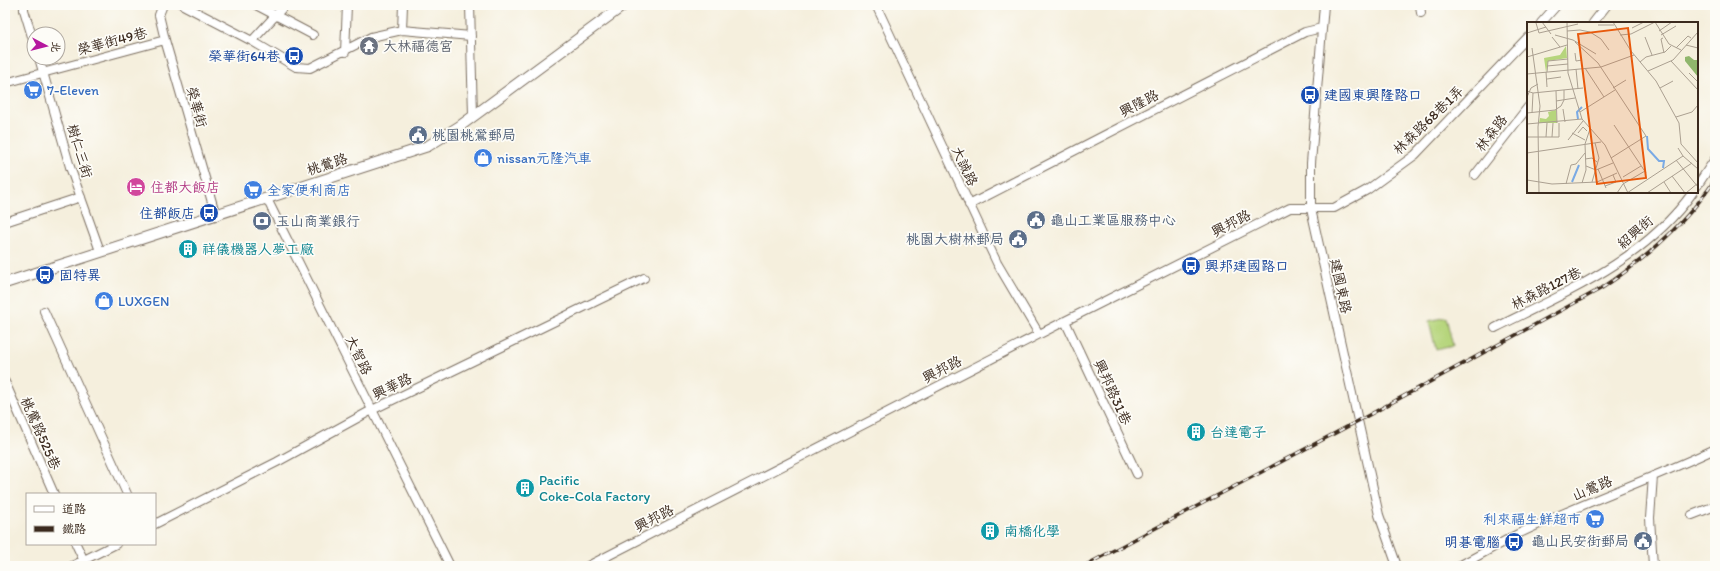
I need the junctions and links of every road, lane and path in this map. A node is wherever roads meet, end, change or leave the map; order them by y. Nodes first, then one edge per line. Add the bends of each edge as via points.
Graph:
1 (24, 5) edge
2 (163, 5) edge
3 (183, 5) edge
4 (256, 5) edge
5 (284, 5) edge
6 (347, 5) edge
7 (403, 5) edge
8 (470, 5) edge
9 (624, 5) edge
10 (876, 5) edge
11 (1324, 5) edge
12 (1557, 5) edge
13 (1606, 5) edge
14 (275, 16) junction
15 (1542, 22) edge
16 (1594, 22) edge
17 (29, 26) edge
18 (1322, 28) junction
19 (402, 30) junction
20 (313, 35) dead end
21 (470, 36) junction
22 (1527, 38) edge
23 (165, 40) junction
24 (252, 41) junction
25 (345, 52) junction
26 (41, 66) edge
27 (43, 73) junction
28 (5, 83) edge
29 (1527, 108) edge
30 (473, 115) junction
31 (1715, 158) edge
32 (1475, 175) dead end
33 (1698, 184) edge
34 (1692, 193) edge
35 (81, 197) junction
36 (267, 199) junction
37 (969, 205) junction
38 (1312, 209) junction
39 (216, 216) junction
40 (5, 222) edge
41 (100, 251) junction
42 (1607, 270) joint
43 (644, 278) dead end
44 (5, 283) edge
45 (44, 311) dead end
46 (1065, 321) junction
47 (1495, 328) dead end
48 (1039, 334) junction
49 (5, 382) edge
50 (372, 410) junction
51 (1715, 449) edge
52 (1137, 474) dead end
53 (1653, 476) junction
54 (54, 493) edge
55 (126, 493) edge
56 (1715, 506) edge
57 (1692, 515) dead end
58 (156, 523) edge
59 (76, 545) edge
60 (114, 545) edge
61 (84, 561) junction
62 (72, 566) edge
63 (450, 566) edge
64 (588, 566) edge
65 (1397, 566) edge
66 (1460, 566) edge
67 (1653, 566) edge

1 - 17 street
2 - 23 street, 榮華街 via 159,15
3 - 24 street
4 - 14 street
5 - 14 street
6 - 25 street
7 - 19 street
8 - 21 street
9 - 30 main road, 桃鶯路
10 - 37 street, 大誠路
11 - 18 street, 建國東路
12 - 15 street
13 - 16 street
14 - 20 street
14 - 24 street
18 - 37 street, 興隆路 via 1305,32
18 - 38 street, 建國東路 via 1311,163
19 - 21 street
19 - 25 street via 371,37
21 - 30 street
22 - 38 street, 林森路68巷1弄 via 1415,155 1367,190 1334,208
23 - 27 street, 榮華街49巷
23 - 39 street, 榮華街
24 - 25 street via 296,67 310,68
26 - 27 street, 樹仁三街
27 - 28 street, 榮華街49巷
27 - 35 street, 樹仁三街
29 - 32 street, 林森路
30 - 36 main road, 桃鶯路 via 428,146
31 - 33 street
34 - 42 street, 紹興街 via 1662,228 1629,256
35 - 40 street
35 - 41 street, 樹仁三街
36 - 39 main road, 桃鶯路
36 - 50 street, 大智路
37 - 48 street, 大誠路 via 997,263
38 - 46 street, 興邦路 via 1290,208
38 - 65 street, 建國東路 via 1379,516
39 - 41 main road, 桃鶯路
41 - 44 main road, 桃鶯路
42 - 47 street, 林森路127巷
43 - 50 street, 興華路
45 - 55 street
46 - 48 street, 興邦路
46 - 52 street, 興邦路31巷
48 - 64 street, 興邦路
49 - 54 street, 桃鶯路525巷
50 - 58 street, 興華路
50 - 63 street, 大智路
51 - 53 street, 山鶯路
53 - 66 street, 山鶯路 via 1516,535
53 - 67 street via 1650,518
56 - 57 street
59 - 61 street
60 - 61 street
61 - 62 street

